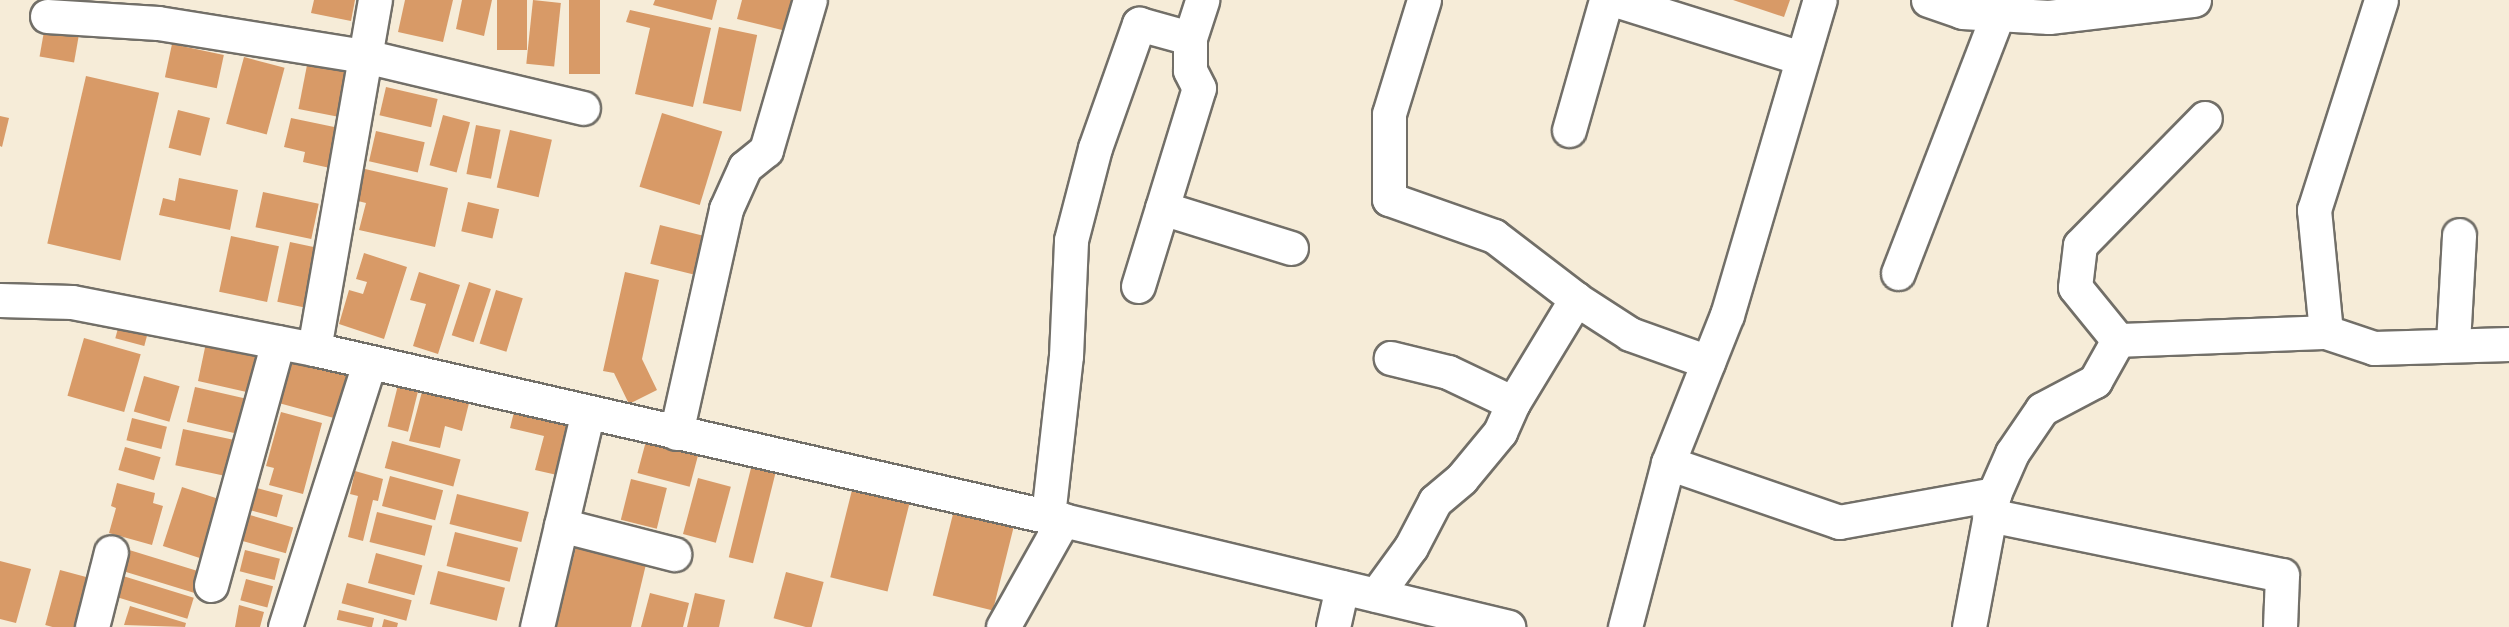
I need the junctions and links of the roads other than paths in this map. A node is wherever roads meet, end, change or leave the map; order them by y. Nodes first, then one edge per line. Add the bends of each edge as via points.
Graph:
1 (375, 0) edge
2 (810, 0) edge
3 (1202, 0) edge
4 (1424, 0) edge
5 (1606, 0) edge
6 (1615, 0) edge
7 (1820, 0) edge
8 (1928, 0) edge
9 (2194, 0) edge
10 (2381, 0) edge
11 (1998, 14) junction
12 (47, 16) dead end
13 (1190, 38) junction
14 (365, 56) junction
15 (1801, 58) junction
16 (583, 108) dead end
17 (2205, 118) dead end
18 (1569, 130) dead end
19 (1162, 208) junction
20 (2459, 236) dead end
21 (1291, 248) dead end
22 (1898, 273) dead end
23 (1138, 286) dead end
24 (1576, 299) junction
25 (0, 300) edge
26 (2326, 332) junction
27 (2118, 340) junction
28 (278, 342) junction
29 (2453, 343) junction
30 (2509, 344) edge
31 (314, 350) junction
32 (1391, 358) dead end
33 (1708, 362) junction
34 (369, 363) junction
35 (1513, 403) junction
36 (588, 412) junction
37 (676, 433) junction
38 (1668, 463) junction
39 (1991, 504) junction
40 (1055, 518) junction
41 (561, 525) junction
42 (111, 552) dead end
43 (674, 554) dead end
44 (211, 585) dead end
45 (1342, 587) junction
46 (1376, 596) junction
47 (92, 627) edge
48 (285, 627) edge
49 (537, 627) edge
50 (1003, 627) edge
51 (1333, 627) edge
52 (1508, 627) edge
53 (1625, 627) edge
54 (1969, 627) edge
55 (2280, 627) edge

1 - 14 street
2 - 37 street via 766,150 745,167 726,209
3 - 13 street
4 - 24 street via 1389,114 1389,199 1494,236
5 - 18 street
6 - 15 street
7 - 15 street
8 - 11 street via 1962,12
9 - 11 street via 2049,17
10 - 26 street via 2314,210
11 - 22 street
12 - 14 street via 158,23
13 - 19 street via 1190,70 1200,88
13 - 40 street via 1139,24 1095,148 1071,240
14 - 16 street
14 - 31 street
15 - 33 street via 1727,315
17 - 27 street via 2080,245 2075,287
19 - 21 street
19 - 23 street
20 - 29 street
24 - 33 street via 1630,334
24 - 35 street
25 - 28 street via 72,302
26 - 27 street
26 - 29 street via 2374,348
27 - 39 street via 2096,381 2042,409 2012,453
28 - 31 street
28 - 44 street
29 - 30 street
31 - 34 street
32 - 35 street via 1448,372
33 - 38 street
34 - 36 street
34 - 48 street
35 - 46 street via 1500,432 1462,478 1435,501 1411,548
36 - 37 street
36 - 41 street
37 - 40 street
38 - 39 street via 1839,522
38 - 53 street
39 - 54 street
39 - 55 street via 2283,575
40 - 45 street
40 - 50 street
41 - 43 street
41 - 49 street
42 - 47 street
45 - 46 street
45 - 51 street
46 - 52 street

